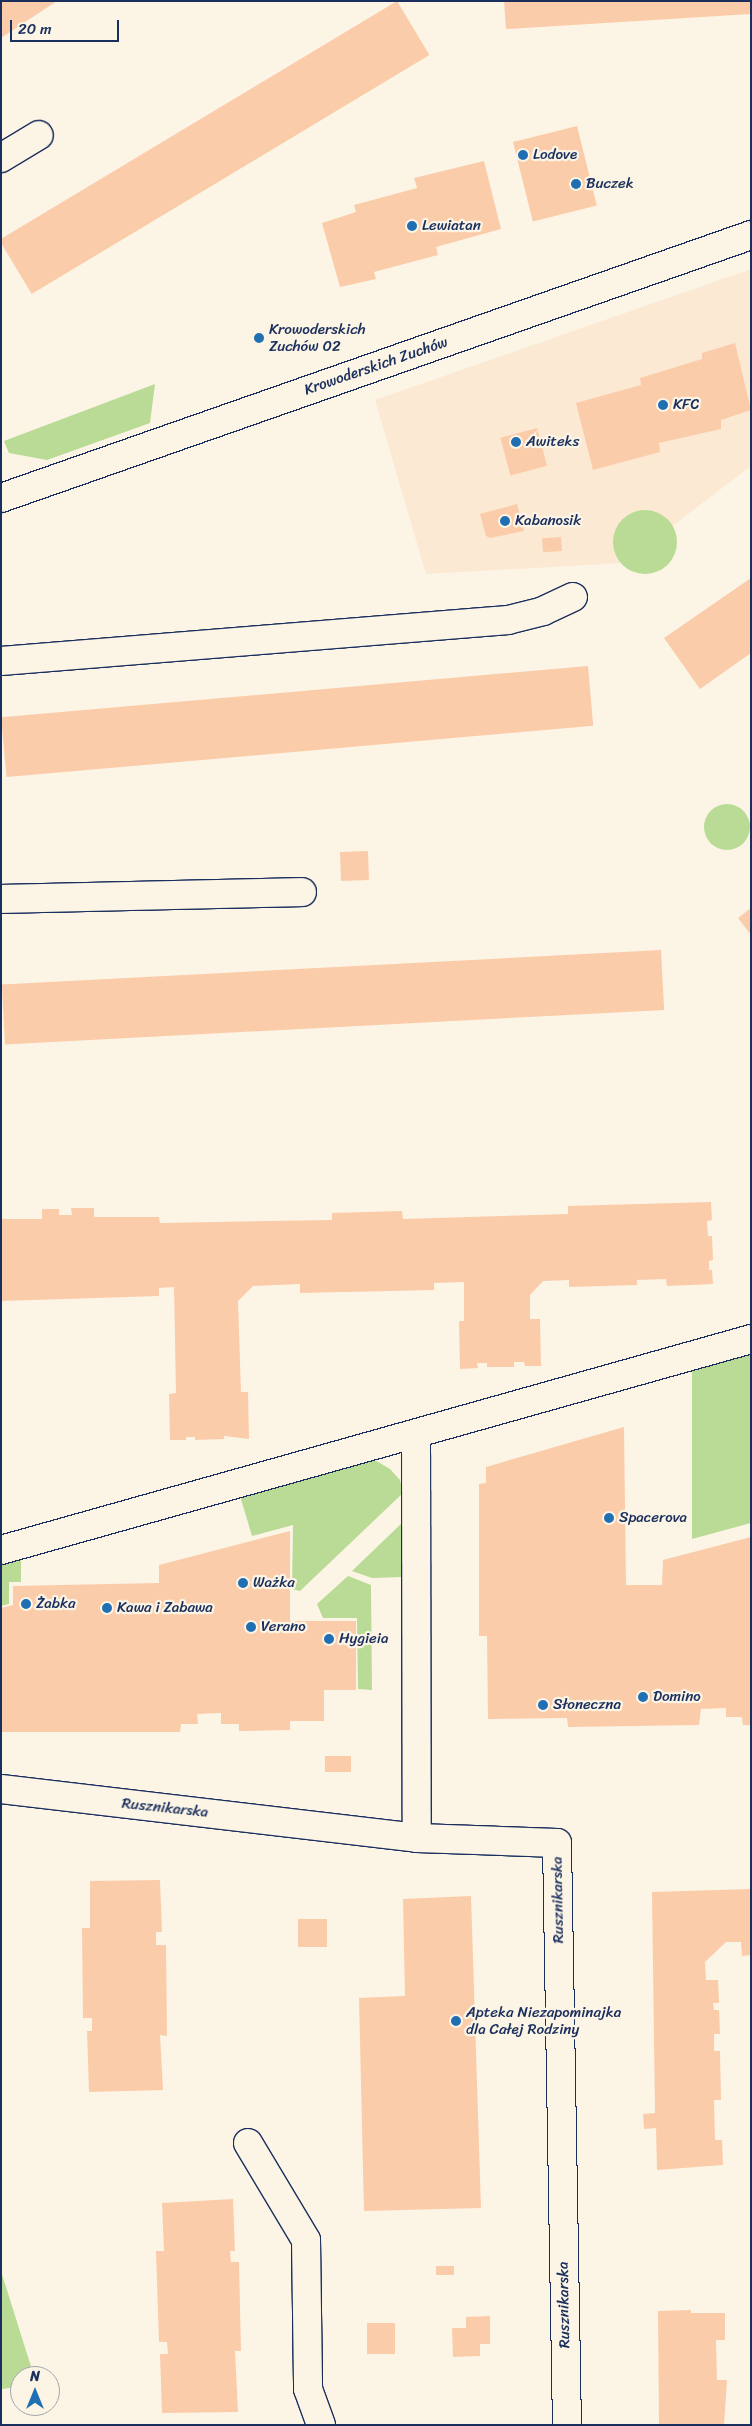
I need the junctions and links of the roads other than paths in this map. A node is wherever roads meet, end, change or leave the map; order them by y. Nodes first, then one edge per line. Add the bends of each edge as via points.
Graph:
1 (39, 135) dead end
2 (1, 158) edge
3 (751, 236) edge
4 (1, 498) edge
5 (573, 597) dead end
6 (1, 661) edge
7 (302, 892) dead end
8 (1, 898) edge
9 (751, 1339) edge
10 (416, 1435) junction
11 (1, 1550) edge
12 (1, 1789) edge
13 (417, 1838) junction
14 (248, 2143) dead end
15 (321, 2425) edge
16 (567, 2425) edge

1 - 2 street
3 - 4 street, Krowoderskich Zuchów
5 - 6 street via 543,611 508,620
7 - 8 street
9 - 10 street
10 - 11 street
10 - 13 street
12 - 13 street, Rusznikarska
13 - 16 street, Rusznikarska via 557,1844
14 - 15 street via 306,2240 308,2389

